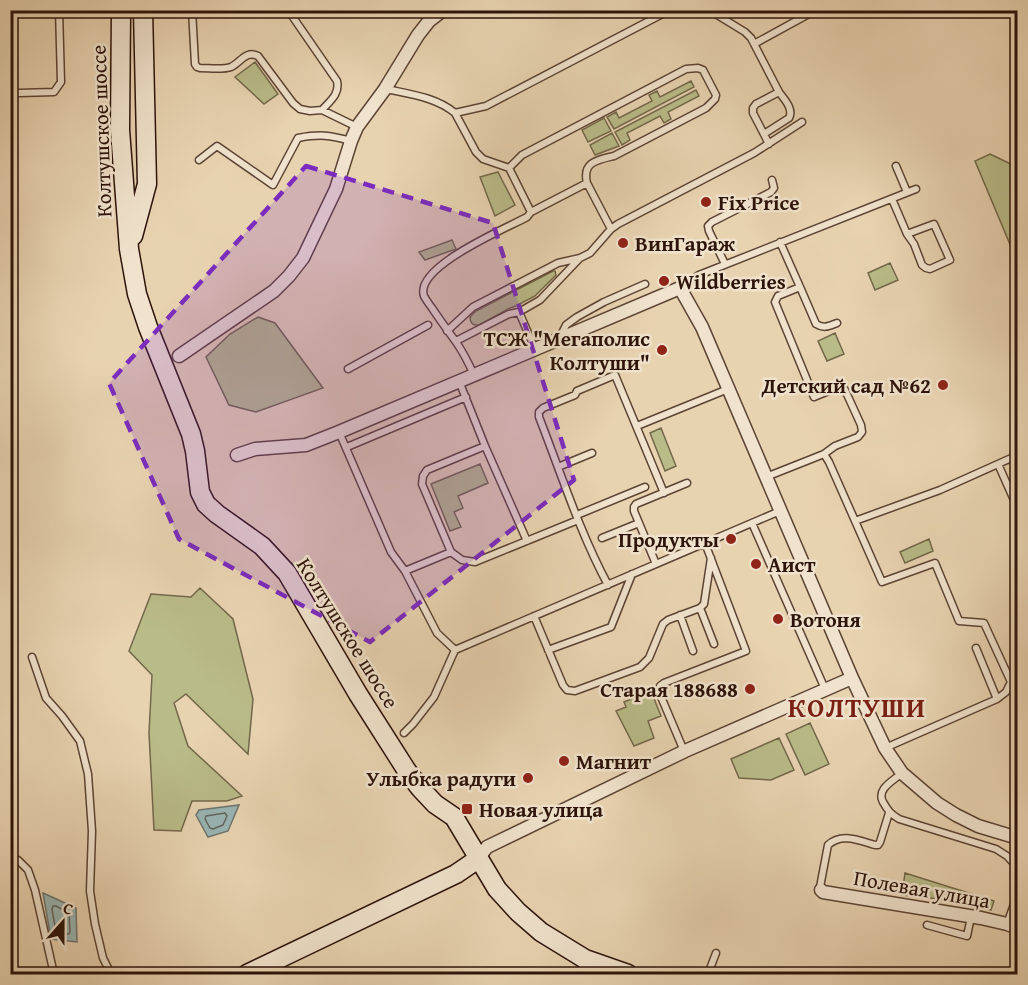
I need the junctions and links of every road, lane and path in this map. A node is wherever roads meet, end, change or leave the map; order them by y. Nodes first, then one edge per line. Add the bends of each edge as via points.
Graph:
1 (59, 10) edge
2 (121, 10) edge
3 (143, 10) edge
4 (192, 10) edge
5 (288, 10) edge
6 (670, 10) edge
7 (710, 10) edge
8 (816, 10) edge
9 (442, 11) edge
10 (754, 44) junction
11 (385, 88) junction
12 (779, 92) junction
13 (19, 93) dead end
14 (322, 110) junction
15 (455, 112) junction
16 (802, 122) dead end
17 (357, 128) junction
18 (764, 134) junction
19 (351, 141) junction
20 (769, 144) junction
21 (199, 160) dead end
22 (896, 166) dead end
23 (508, 168) junction
24 (772, 180) dead end
25 (587, 183) junction
26 (916, 189) dead end
27 (908, 192) junction
28 (892, 199) junction
29 (531, 212) junction
30 (611, 229) junction
31 (906, 234) junction
32 (780, 242) junction
33 (129, 249) junction
34 (580, 258) junction
35 (725, 264) junction
36 (645, 284) dead end
37 (800, 287) junction
38 (680, 288) junction
39 (519, 312) junction
40 (837, 323) dead end
41 (428, 325) dead end
42 (447, 331) junction
43 (559, 339) junction
44 (456, 342) junction
45 (535, 349) junction
46 (179, 356) dead end
47 (348, 369) dead end
48 (474, 375) junction
49 (459, 381) junction
50 (728, 389) junction
51 (466, 397) junction
52 (636, 426) junction
53 (339, 432) junction
54 (485, 446) junction
55 (347, 447) junction
56 (592, 453) dead end
57 (824, 454) junction
58 (237, 455) dead end
59 (1017, 455) edge
60 (998, 464) junction
61 (558, 467) junction
62 (766, 477) junction
63 (687, 483) dead end
64 (645, 486) dead end
65 (664, 493) junction
66 (628, 494) junction
67 (634, 507) junction
68 (1017, 509) edge
69 (780, 511) junction
70 (578, 518) junction
71 (855, 521) junction
72 (639, 523) junction
73 (752, 523) junction
74 (602, 538) dead end
75 (527, 541) junction
76 (705, 543) junction
77 (451, 552) junction
78 (711, 558) junction
79 (656, 564) junction
80 (405, 571) junction
81 (632, 574) junction
82 (608, 585) junction
83 (700, 608) junction
84 (680, 615) junction
85 (534, 616) junction
86 (714, 644) dead end
87 (976, 648) dead end
88 (455, 650) junction
89 (548, 650) junction
90 (693, 651) dead end
91 (33, 657) dead end
92 (852, 678) junction
93 (1014, 682) edge
94 (825, 690) junction
95 (998, 699) junction
96 (404, 733) dead end
97 (885, 748) junction
98 (685, 751) junction
99 (902, 773) junction
100 (889, 813) junction
101 (1017, 838) edge
102 (478, 859) junction
103 (10, 860) edge
104 (1017, 868) edge
105 (821, 890) joint
106 (1017, 893) edge
107 (971, 917) junction
108 (927, 925) dead end
109 (1012, 926) edge
110 (716, 953) dead end
111 (268, 970) edge
112 (601, 970) edge
113 (54, 975) edge
114 (111, 975) edge
115 (247, 975) edge
116 (578, 975) edge
117 (627, 975) edge
118 (708, 975) edge

1 - 13 lane via 61,82 54,92
2 - 33 main road, Колтушское шоссе via 120,130
3 - 33 main road, Колтушское шоссе via 147,184
4 - 14 lane via 197,67 230,68 254,53 293,104 300,109
5 - 14 lane via 337,81 337,93
6 - 15 lane via 486,106
7 - 10 lane via 746,32
8 - 10 lane
9 - 11 street via 418,35
10 - 12 lane
11 - 15 lane
11 - 17 street
12 - 18 lane via 753,108
12 - 18 lane via 791,114
14 - 17 lane
15 - 23 lane via 476,152 483,159
16 - 20 lane
17 - 19 street
18 - 20 lane
19 - 21 lane via 329,135 298,138 273,185 217,146
19 - 46 street via 332,197 303,258 289,276 274,291
20 - 30 lane
22 - 27 lane
23 - 25 lane via 522,155 686,69 703,70 716,95 706,108 591,164 586,169
23 - 29 lane
24 - 35 lane via 771,192 708,226
25 - 29 lane
25 - 30 lane
26 - 27 lane
27 - 28 lane
28 - 31 lane
28 - 32 lane
29 - 42 lane via 450,257 430,275 423,289 424,297
30 - 34 lane via 590,253
31 - 31 lane via 934,224 950,260 926,268
32 - 35 lane
32 - 37 lane
33 - 102 main road, Колтушское шоссе via 148,327 191,434 197,478 206,504 262,546 287,573 407,771 435,804 454,817
34 - 39 lane via 540,300
34 - 42 lane via 558,263 473,307
35 - 38 lane
36 - 43 lane via 577,317
37 - 40 lane via 816,324 826,328
37 - 57 lane via 778,296 775,302 814,398 838,387 845,390 861,425 858,436
38 - 43 street
38 - 50 street via 702,327
39 - 44 lane
39 - 45 lane
41 - 47 lane
42 - 44 lane
43 - 45 street
44 - 48 lane
45 - 48 street
48 - 49 street
49 - 51 lane
49 - 53 street
50 - 52 lane
50 - 62 street
51 - 54 lane
51 - 55 lane
52 - 61 lane via 615,375 543,408 539,417
52 - 65 lane
53 - 55 lane
53 - 58 street via 306,445 255,449
54 - 75 lane
54 - 77 lane via 427,470 423,476 422,484
55 - 80 lane via 392,552
56 - 61 lane
57 - 62 lane
57 - 71 lane
59 - 60 lane
60 - 68 lane
60 - 71 lane
61 - 70 lane
62 - 69 street
63 - 65 lane
64 - 66 lane
65 - 67 lane
66 - 67 lane
66 - 70 lane
67 - 72 lane
69 - 73 lane
69 - 92 street
70 - 75 lane
70 - 82 lane
71 - 93 lane via 882,582 935,563 959,621 984,623
72 - 74 lane
72 - 79 lane
73 - 76 lane
73 - 94 lane
75 - 77 lane via 475,562 462,560
76 - 78 lane
76 - 79 lane
77 - 80 lane
78 - 83 lane via 704,604
78 - 98 lane via 746,651 660,686 659,692
79 - 81 lane
80 - 88 lane via 437,633
81 - 82 lane
81 - 89 lane via 611,627
82 - 85 lane
83 - 84 lane
83 - 86 lane
84 - 89 lane via 663,624 649,658 640,667 574,691 563,685
84 - 90 lane
85 - 88 lane
85 - 89 lane
87 - 95 lane
88 - 96 lane via 434,697
91 - 114 lane via 46,698 80,741 86,763 92,831 90,891 103,957
92 - 94 street
92 - 97 street
93 - 95 lane
94 - 98 street
95 - 97 lane
97 - 99 street
98 - 102 street via 488,847
99 - 100 lane via 881,792
99 - 101 street via 956,815
100 - 104 lane via 996,849
100 - 105 lane via 878,845 848,837 828,845
102 - 111 main road
102 - 112 main road, Колтушское шоссе via 518,912 541,932
103 - 113 lane via 18,860 28,870
105 - 107 street, Полевая улица
106 - 109 lane
107 - 108 lane via 967,936
107 - 109 street, Полевая улица
110 - 118 lane
111 - 115 main road
112 - 116 street
112 - 117 main road, Колтушское шоссе

